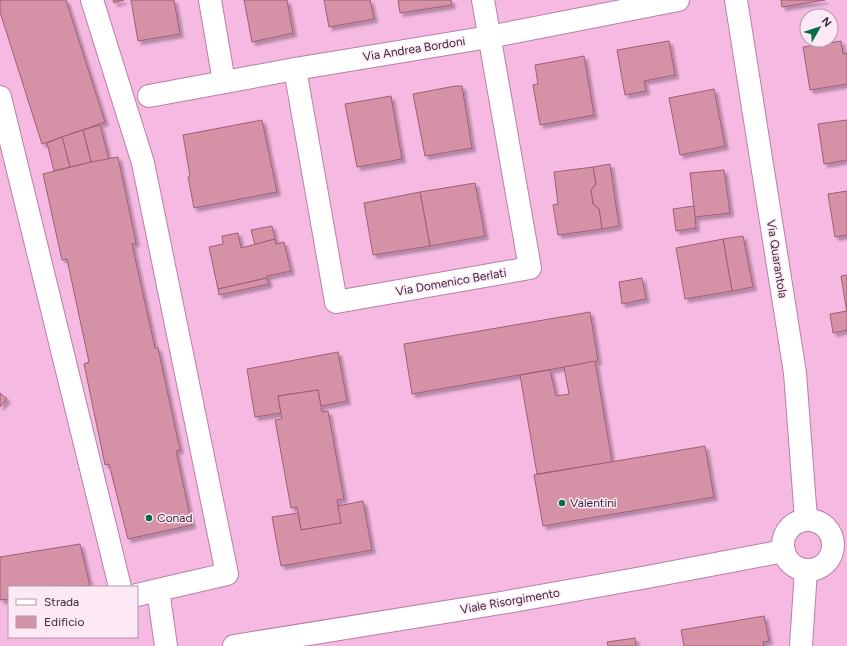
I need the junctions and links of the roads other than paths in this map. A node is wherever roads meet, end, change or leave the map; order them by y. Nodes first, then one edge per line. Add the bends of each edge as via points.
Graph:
1 (92, 0) edge
2 (210, 0) edge
3 (483, 0) edge
4 (678, 0) edge
5 (736, 0) edge
6 (489, 37) junction
7 (295, 69) junction
8 (224, 82) junction
9 (149, 96) dead end
10 (0, 97) edge
11 (806, 519) junction
12 (840, 542) edge
13 (784, 551) junction
14 (806, 570) junction
15 (120, 586) edge
16 (158, 590) junction
17 (138, 595) edge
18 (166, 646) edge
19 (234, 646) edge
20 (801, 646) edge

1 - 16 street via 143,163 227,574
2 - 8 street
3 - 6 street, Via Domenico Berlati
4 - 6 street, Via Andrea Bordoni
5 - 11 street, Via Quarantola via 795,373
6 - 7 street, Via Andrea Bordoni
6 - 7 street, Via Domenico Berlati via 530,268 336,302
7 - 8 street, Via Andrea Bordoni
8 - 9 street, Via Andrea Bordoni
10 - 15 street
11 - 12 street via 821,523
11 - 13 street via 791,527 786,534 783,542
12 - 14 street via 822,566
13 - 14 street via 792,564
13 - 19 street, Viale Risorgimento via 540,596
14 - 20 street
16 - 17 street
16 - 18 street

